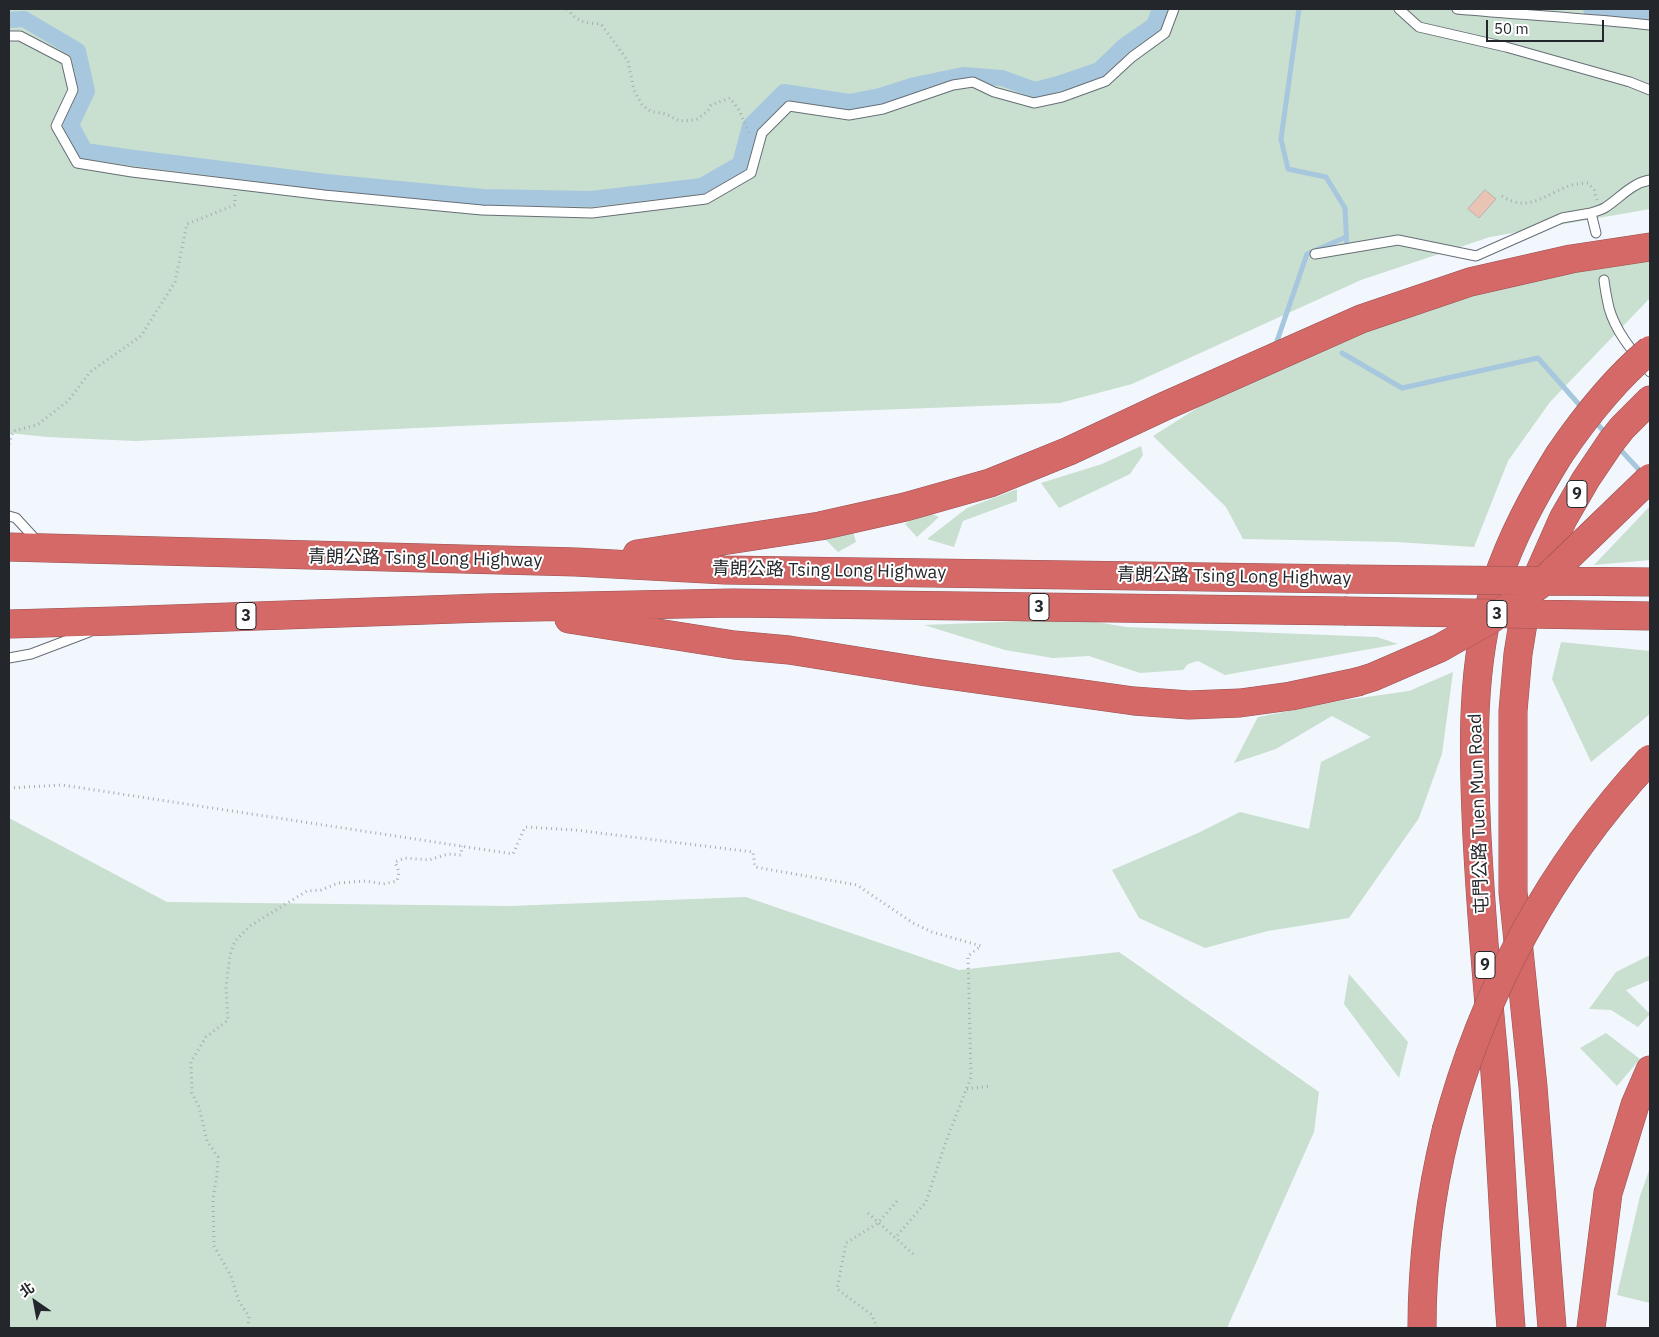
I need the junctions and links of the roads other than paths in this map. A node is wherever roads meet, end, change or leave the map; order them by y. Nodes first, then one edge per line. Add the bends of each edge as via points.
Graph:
1 (1174, 9) edge
2 (1399, 9) edge
3 (1457, 9) edge
4 (1650, 25) edge
5 (9, 36) edge
6 (1650, 90) edge
7 (1650, 180) edge
8 (1595, 211) junction
9 (1596, 233) dead end
10 (1650, 247) edge
11 (1315, 254) dead end
12 (1604, 280) dead end
13 (1650, 350) edge
14 (1650, 372) edge
15 (1650, 400) edge
16 (1650, 478) edge
17 (9, 516) edge
18 (9, 547) edge
19 (44, 549) junction
20 (576, 562) junction
21 (1650, 582) edge
22 (484, 608) junction
23 (1650, 616) edge
24 (115, 622) junction
25 (9, 624) edge
26 (9, 658) edge
27 (1650, 759) edge
28 (1650, 1070) edge
29 (1422, 1328) edge
30 (1511, 1328) edge
31 (1552, 1328) edge
32 (1591, 1328) edge

1 - 5 lane via 1165,34 1132,56 1106,81 1062,97 1034,103 994,92 974,82 953,85 849,116 789,106 762,133 751,173 706,199 592,213 482,210 324,195 77,163 56,126 73,90 66,60 20,36
2 - 6 lane via 1418,27 1506,47
3 - 4 lane
7 - 8 lane
8 - 9 lane
8 - 11 lane via 1562,218 1476,256 1398,240
10 - 20 highway via 1571,259 1470,282 1361,319 1069,451 990,483 820,526
12 - 14 lane via 1609,309 1620,332
13 - 30 highway, 屯門公路 Tuen Mun Road / 9, bridge via 1587,416 1547,474 1517,529 1497,582 1483,642 1476,708 1475,793
15 - 31 highway, 屯門公路 Tuen Mun Road / 9, bridge via 1614,437 1574,497 1528,603 1518,654 1513,711 1513,892 1533,1087
16 - 22 highway, bridge via 1538,586 1493,618 1440,648 1356,682 1299,695 1240,703 1134,701
17 - 19 lane via 16,518
18 - 19 highway, 青朗公路 Tsing Long Highway / 3
19 - 20 highway, 青朗公路 Tsing Long Highway / 3
20 - 21 highway, 青朗公路 Tsing Long Highway / 3, bridge via 726,570
22 - 23 highway, 青朗公路 Tsing Long Highway / 3, bridge via 733,603
22 - 24 highway, 青朗公路 Tsing Long Highway / 3
24 - 25 highway, 青朗公路 Tsing Long Highway / 3
24 - 26 lane via 31,654
27 - 29 highway, bridge via 1595,823 1551,885 1506,966 1487,1008 1462,1074 1436,1174 1427,1228
28 - 32 highway via 1635,1105 1608,1193

